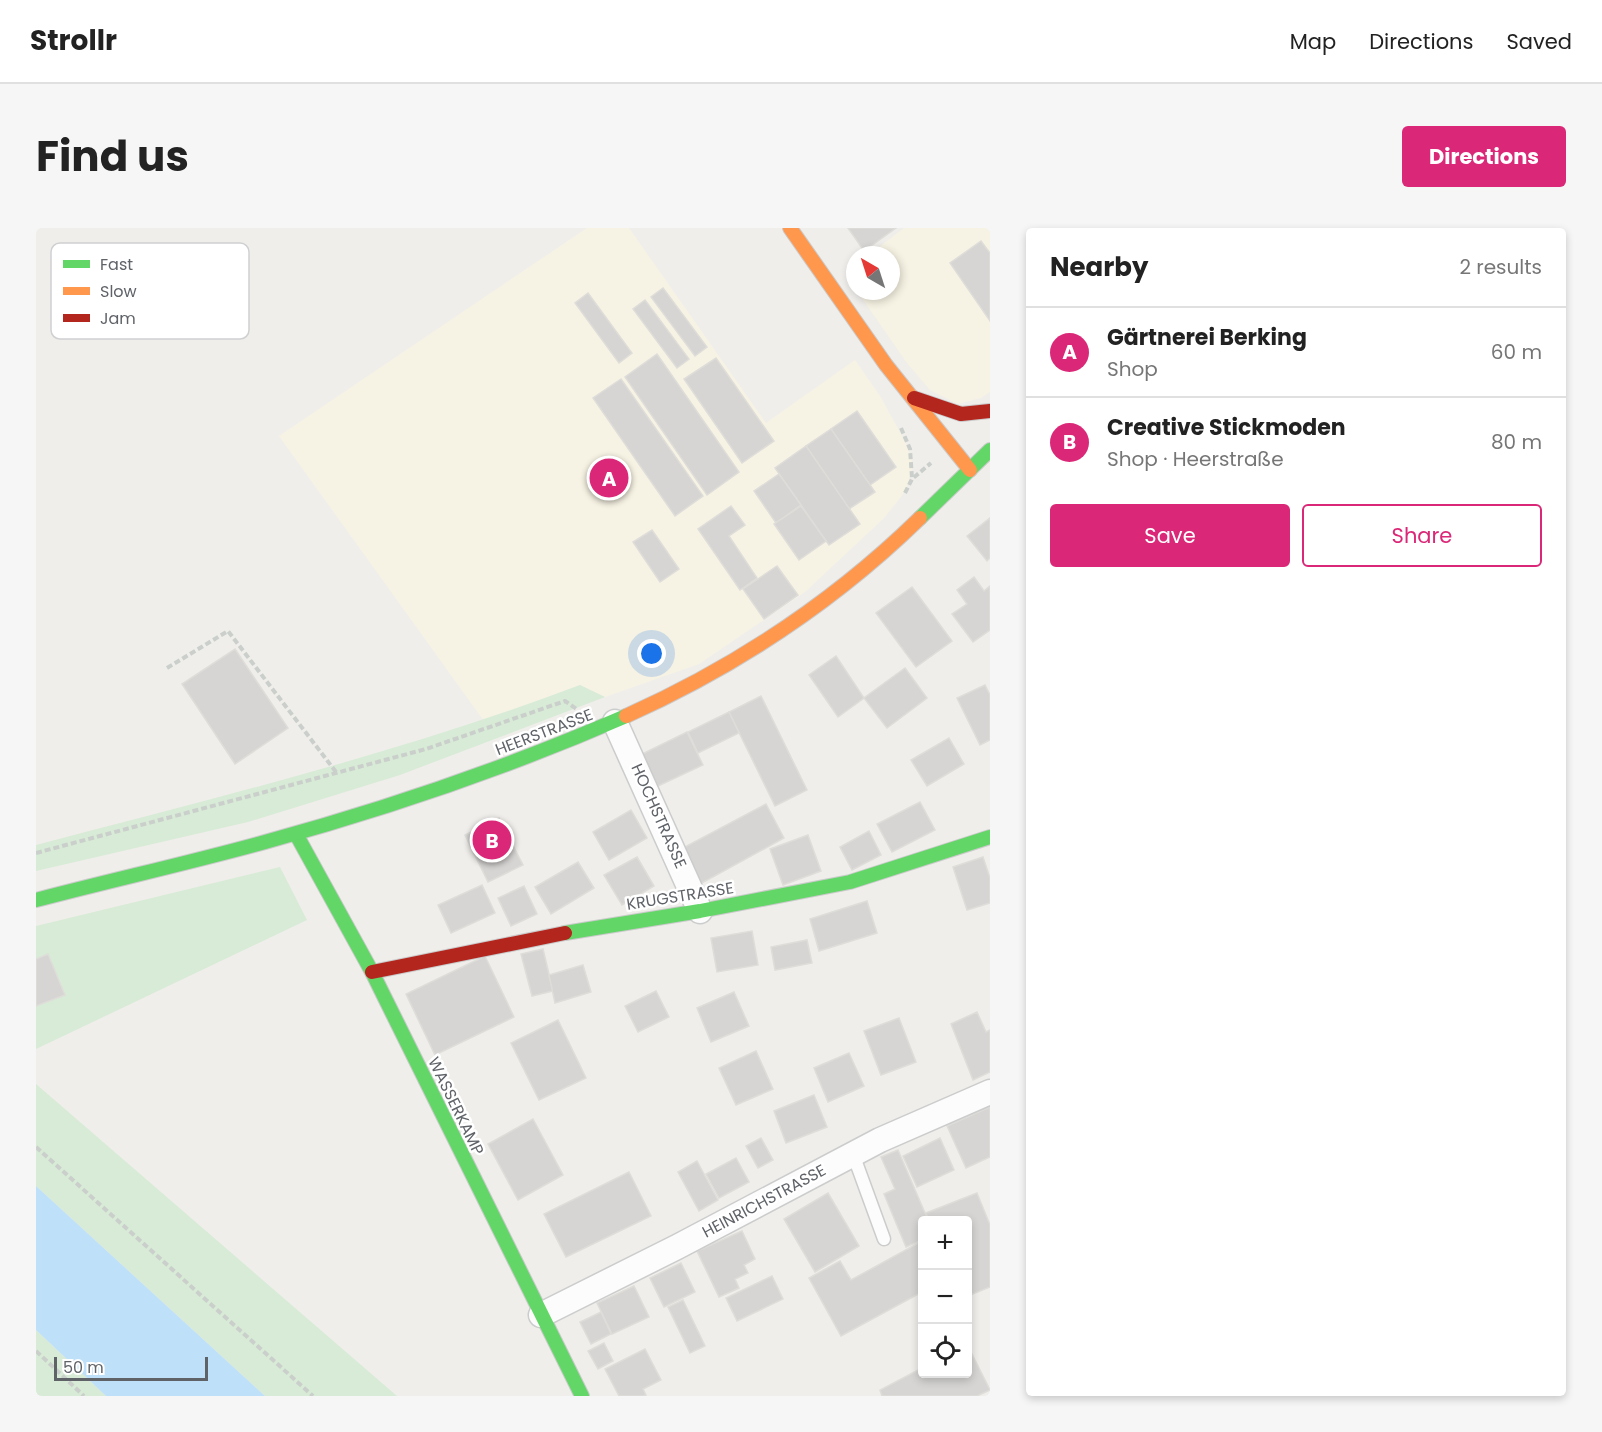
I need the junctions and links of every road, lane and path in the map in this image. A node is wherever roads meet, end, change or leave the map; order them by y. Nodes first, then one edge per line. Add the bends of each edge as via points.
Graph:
1 (790, 228) edge
2 (912, 397) junction
3 (990, 411) edge
4 (951, 445) junction
5 (990, 450) edge
6 (970, 470) junction
7 (900, 499) dead end
8 (167, 668) dead end
9 (586, 705) dead end
10 (577, 710) junction
11 (569, 713) dead end
12 (615, 722) junction
13 (336, 772) junction
14 (296, 834) junction
15 (990, 837) edge
16 (36, 854) edge
17 (36, 900) edge
18 (700, 911) junction
19 (372, 972) junction
20 (990, 1092) edge
21 (36, 1148) edge
22 (853, 1154) junction
23 (884, 1239) dead end
24 (541, 1315) junction
25 (36, 1351) edge
26 (84, 1396) edge
27 (313, 1396) edge
28 (582, 1396) edge

1 - 2 street
2 - 3 street via 952,413
2 - 4 street
4 - 6 street
4 - 7 path via 912,479
5 - 6 street, HEERSTRASSE
6 - 12 street, HEERSTRASSE via 822,604 723,666
8 - 13 path via 228,631
9 - 10 path
10 - 11 path
10 - 12 path
10 - 13 path via 565,701 426,749
12 - 14 street, HEERSTRASSE via 525,759
12 - 18 street, HOCHSTRASSE
13 - 16 path
14 - 17 street, HEERSTRASSE
14 - 19 street, WASSERKAMP
15 - 18 street, KRUGSTRASSE via 850,882
18 - 19 street, KRUGSTRASSE via 531,938
19 - 24 street, WASSERKAMP
20 - 22 street, HEINRICHSTRASSE
21 - 27 path
22 - 23 lane
22 - 24 street, HEINRICHSTRASSE
24 - 28 street, WASSERKAMP
25 - 26 path

